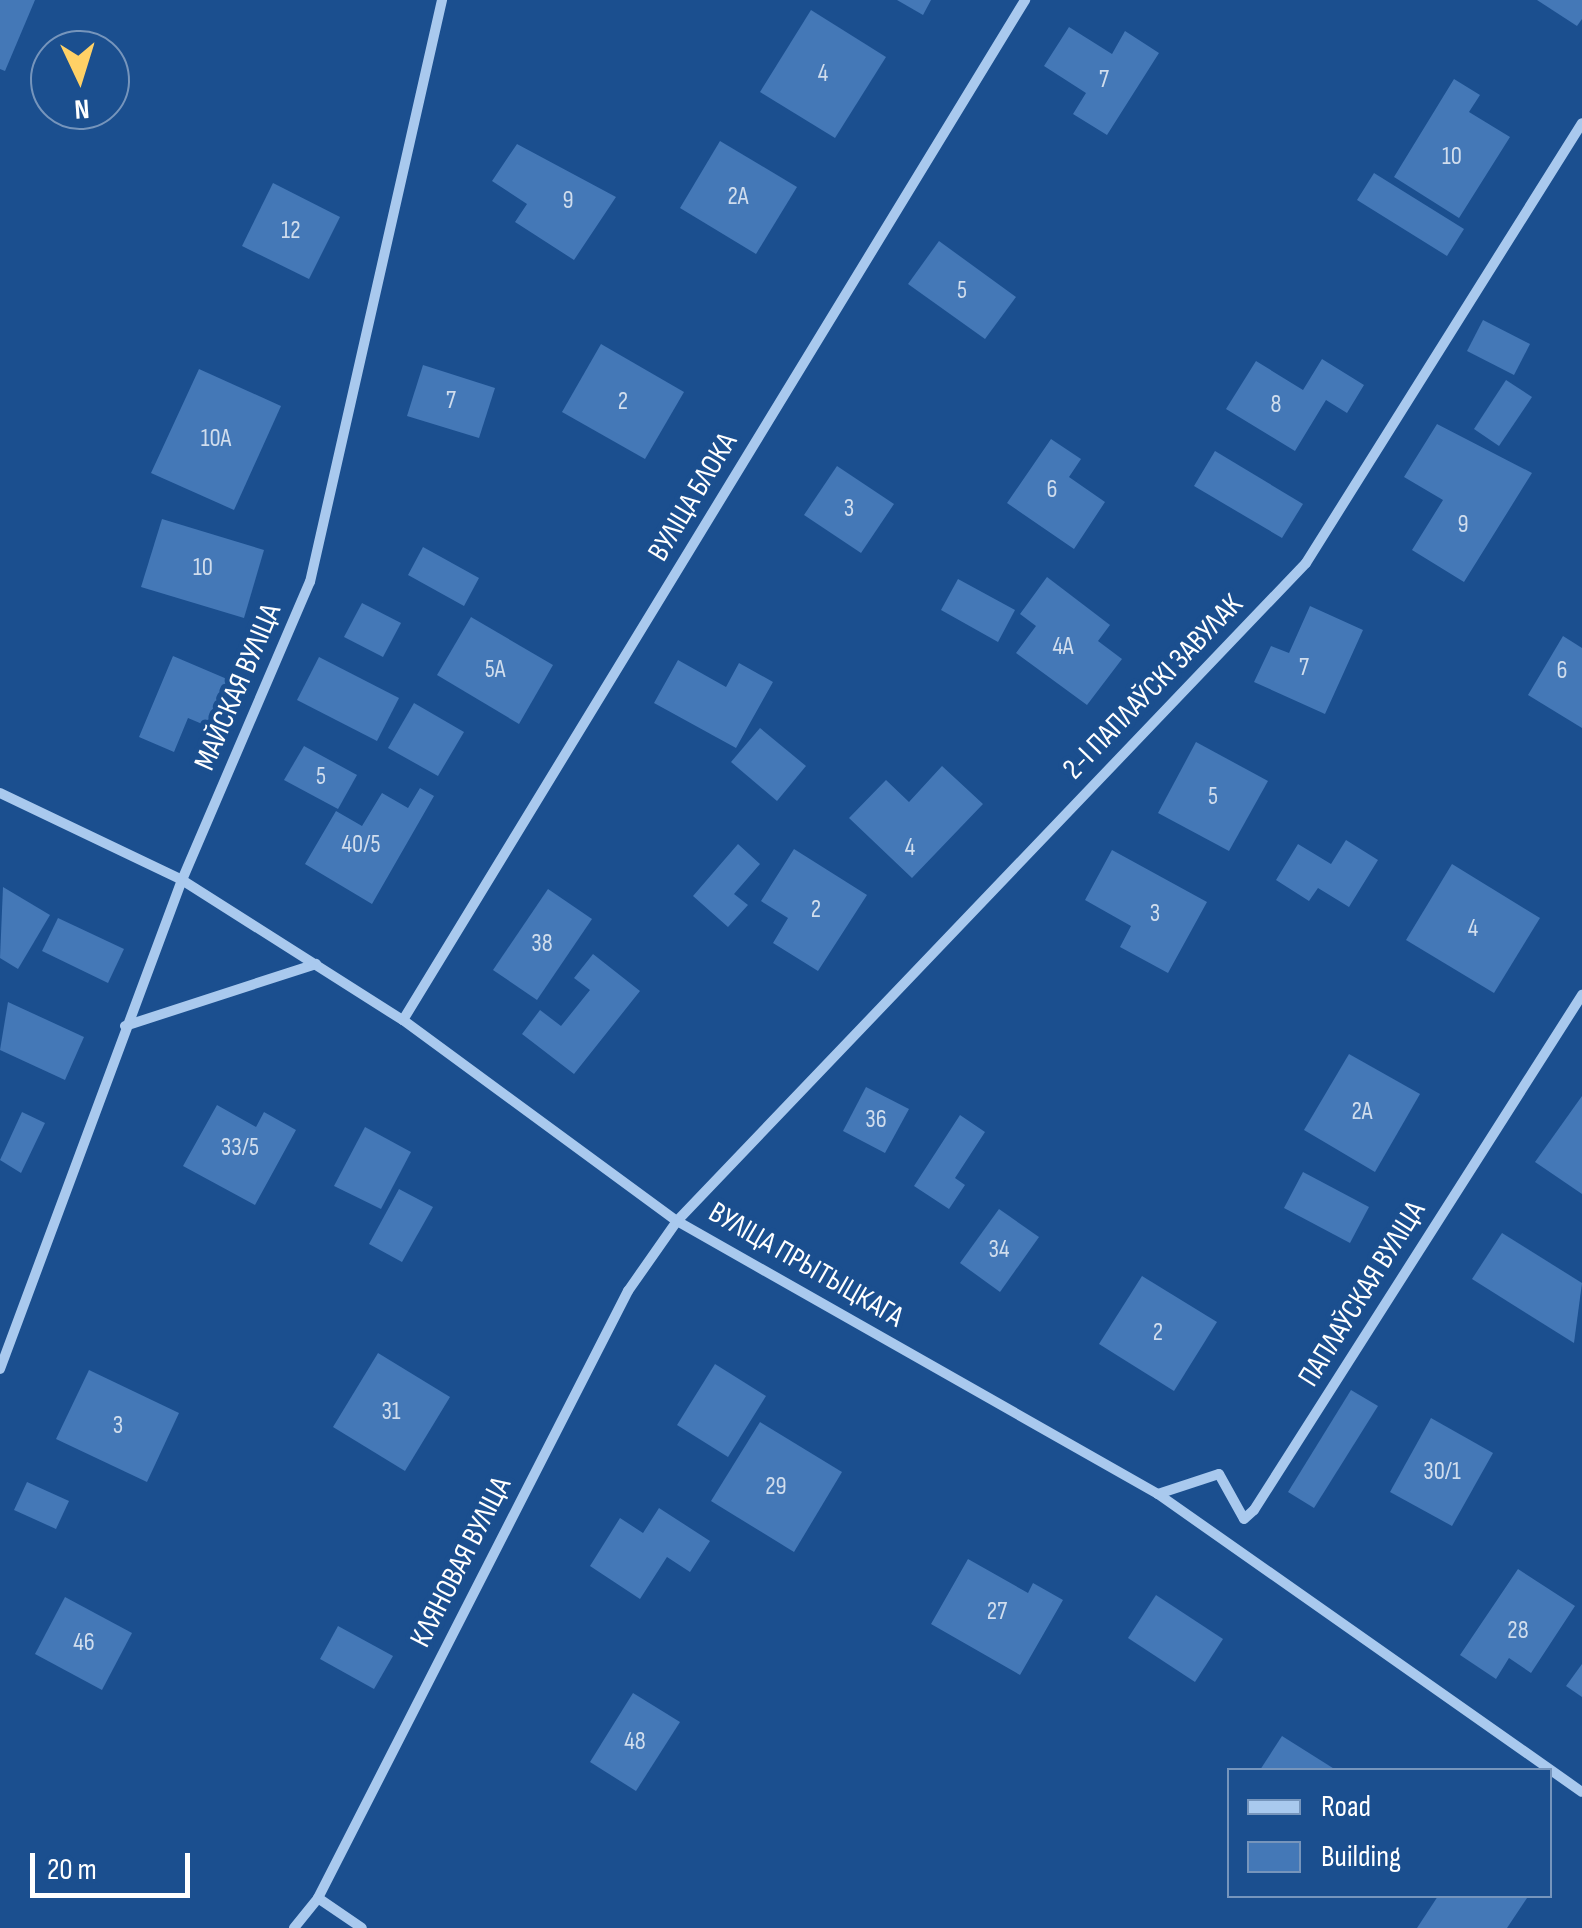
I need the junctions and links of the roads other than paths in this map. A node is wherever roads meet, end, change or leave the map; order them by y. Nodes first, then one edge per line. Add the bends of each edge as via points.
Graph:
1 (442, 0) edge
2 (1025, 0) edge
3 (1582, 122) edge
4 (0, 793) edge
5 (182, 880) junction
6 (316, 964) junction
7 (1582, 995) edge
8 (403, 1020) junction
9 (125, 1026) junction
10 (677, 1221) junction
11 (0, 1369) edge
12 (1158, 1494) junction
13 (1548, 1768) edge
14 (1552, 1771) edge
15 (1582, 1792) edge
16 (318, 1898) junction
17 (294, 1928) edge
18 (362, 1928) edge

1 - 5 street, МАЙСКАЯ ВУЛІЦА via 310,582
2 - 8 street, ВУЛІЦА БЛОКА
3 - 10 street, 2-І ПАПЛАЎСКІ ЗАВУЛАК via 1306,563
4 - 5 street, ВУЛІЦА ПРЫТЫЦКАГА
5 - 6 street, ВУЛІЦА ПРЫТЫЦКАГА
5 - 9 street, МАЙСКАЯ ВУЛІЦА
6 - 8 street, ВУЛІЦА ПРЫТЫЦКАГА
6 - 9 street
7 - 12 street, ПАПЛАЎСКАЯ ВУЛІЦА via 1254,1510 1244,1519 1219,1474
8 - 10 street, ВУЛІЦА ПРЫТЫЦКАГА
9 - 11 street, МАЙСКАЯ ВУЛІЦА
10 - 12 street, ВУЛІЦА ПРЫТЫЦКАГА
10 - 16 street, КЛЯНОВАЯ ВУЛІЦА via 628,1291
12 - 13 street, ВУЛІЦА ПРЫТЫЦКАГА
14 - 15 street, ВУЛІЦА ПРЫТЫЦКАГА
16 - 17 street, КЛЯНОВАЯ ВУЛІЦА
16 - 18 street

